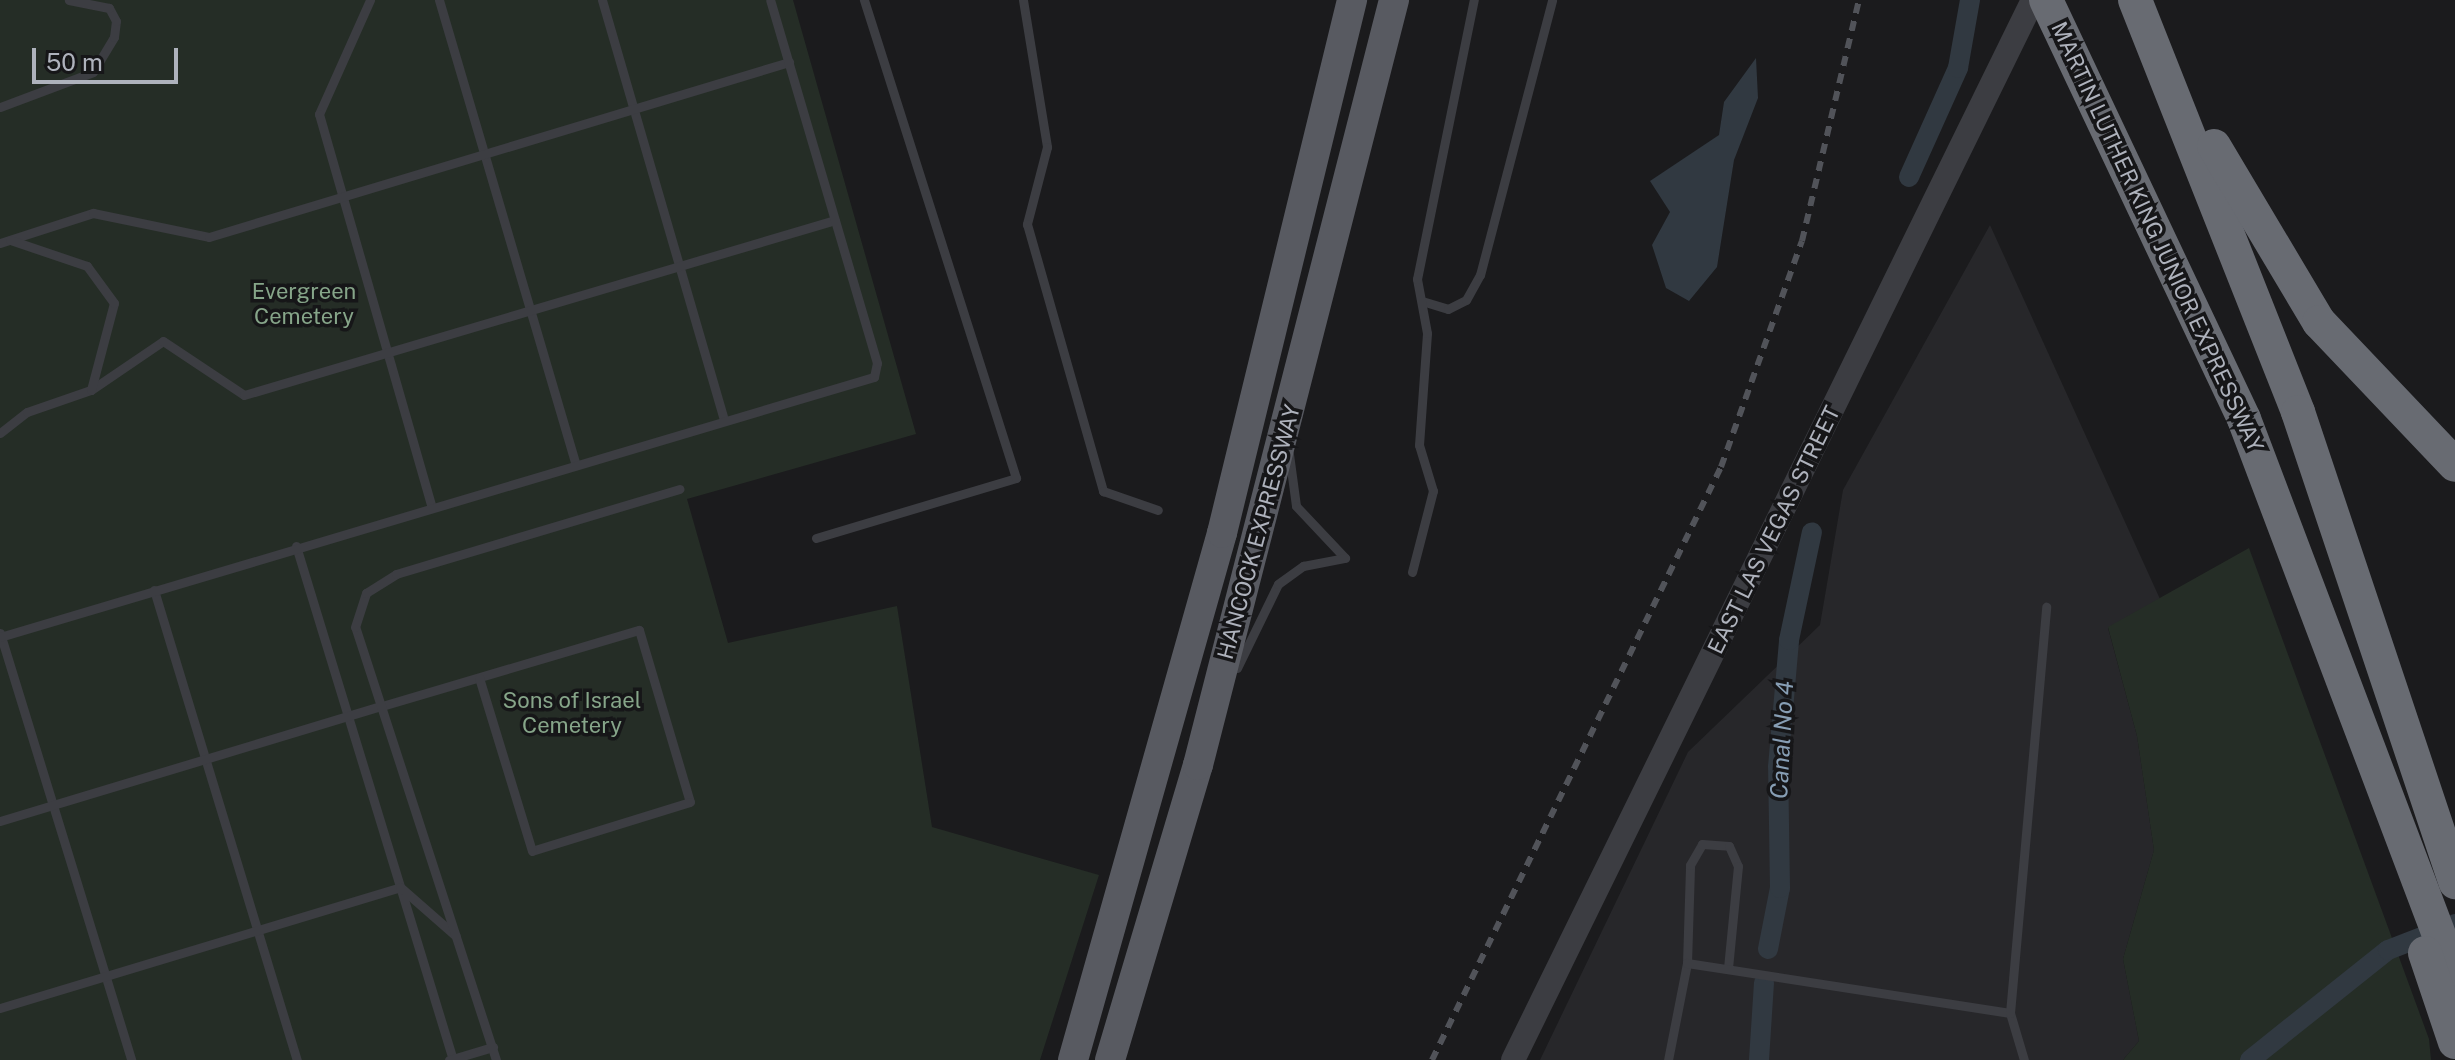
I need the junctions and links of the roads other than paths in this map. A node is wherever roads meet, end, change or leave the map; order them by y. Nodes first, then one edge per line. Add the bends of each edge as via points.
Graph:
1 (69, 0) edge
2 (370, 0) edge
3 (439, 0) edge
4 (602, 0) edge
5 (770, 0) edge
6 (864, 0) edge
7 (1023, 0) edge
8 (1352, 0) edge
9 (1394, 0) edge
10 (1474, 0) edge
11 (1552, 0) edge
12 (2033, 0) edge
13 (2046, 0) edge
14 (2136, 0) edge
15 (789, 62) junction
16 (0, 107) edge
17 (633, 109) junction
18 (485, 154) junction
19 (343, 197) junction
20 (835, 220) junction
21 (5, 242) edge
22 (679, 268) junction
23 (1422, 301) junction
24 (531, 311) junction
25 (388, 353) junction
26 (91, 390) junction
27 (1292, 403) junction
28 (724, 421) junction
29 (0, 433) edge
30 (576, 465) junction
31 (2455, 465) edge
32 (680, 489) dead end
33 (431, 505) junction
34 (1158, 510) dead end
35 (816, 538) dead end
36 (296, 546) junction
37 (1412, 572) dead end
38 (154, 590) junction
39 (2046, 607) dead end
40 (2317, 609) junction
41 (0, 635) edge
42 (479, 678) junction
43 (382, 706) junction
44 (348, 718) junction
45 (206, 759) junction
46 (1198, 765) junction
47 (53, 805) junction
48 (0, 821) edge
49 (2455, 882) edge
50 (400, 887) junction
51 (258, 931) junction
52 (457, 937) junction
53 (1687, 963) junction
54 (1728, 968) junction
55 (105, 976) junction
56 (2455, 977) edge
57 (0, 1008) edge
58 (2010, 1013) junction
59 (2455, 1042) edge
60 (493, 1047) junction
61 (131, 1060) edge
62 (297, 1060) edge
63 (451, 1060) edge
64 (496, 1060) edge
65 (1073, 1060) edge
66 (1110, 1060) edge
67 (1513, 1060) edge
68 (1668, 1060) edge
69 (2024, 1060) edge

1 - 16 lane via 109,8 116,21 114,37 93,72
2 - 19 lane via 319,114
3 - 18 lane
4 - 17 lane
5 - 15 lane
6 - 35 lane via 1016,478
7 - 34 lane via 1047,147 1027,224 1103,491
8 - 65 main road, HANCOCK EXPRESSWAY via 1222,533
9 - 27 main road, HANCOCK EXPRESSWAY
10 - 23 lane via 1417,279
11 - 23 lane via 1480,275 1466,300 1448,309
12 - 67 street, EAST LAS VEGAS STREET
13 - 40 highway, MARTIN LUTHER KING JUNIOR EXPRESSWAY via 2244,419
14 - 31 highway via 2293,287 2355,367
14 - 49 highway via 2298,412
15 - 17 lane
15 - 20 lane
17 - 18 lane
17 - 22 lane
18 - 19 lane
18 - 24 lane
19 - 21 lane via 209,237 119,213 93,213
19 - 25 lane
20 - 22 lane
20 - 28 lane via 877,363 874,377
21 - 26 lane via 87,266 108,290 112,313
22 - 24 lane
22 - 28 lane
23 - 37 lane via 1427,333 1419,445 1433,491
24 - 25 lane
24 - 30 lane
25 - 26 lane via 244,395 163,341
25 - 33 lane
26 - 29 lane via 27,412
27 - 46 main road, HANCOCK EXPRESSWAY
27 - 46 lane via 1296,506 1345,558 1303,566 1269,594
28 - 30 lane
30 - 33 lane
32 - 43 lane via 396,574 366,593 355,627
33 - 36 lane
36 - 38 lane
36 - 44 lane
38 - 41 lane
38 - 45 lane
39 - 58 lane
40 - 56 highway
40 - 59 highway
41 - 47 lane
42 - 42 lane via 639,630 690,802 532,851
42 - 43 lane
43 - 44 lane
43 - 52 lane
44 - 45 lane
44 - 50 lane
45 - 47 lane
45 - 51 lane
46 - 66 main road, HANCOCK EXPRESSWAY
47 - 48 lane
47 - 55 lane
50 - 51 lane
50 - 52 lane
50 - 63 lane
51 - 55 lane
51 - 62 lane
52 - 60 lane
53 - 54 lane
53 - 54 lane via 1690,865 1702,844 1729,846 1738,866
53 - 68 lane
54 - 58 lane
55 - 57 lane
55 - 61 lane
58 - 69 lane
60 - 63 lane
60 - 64 lane

